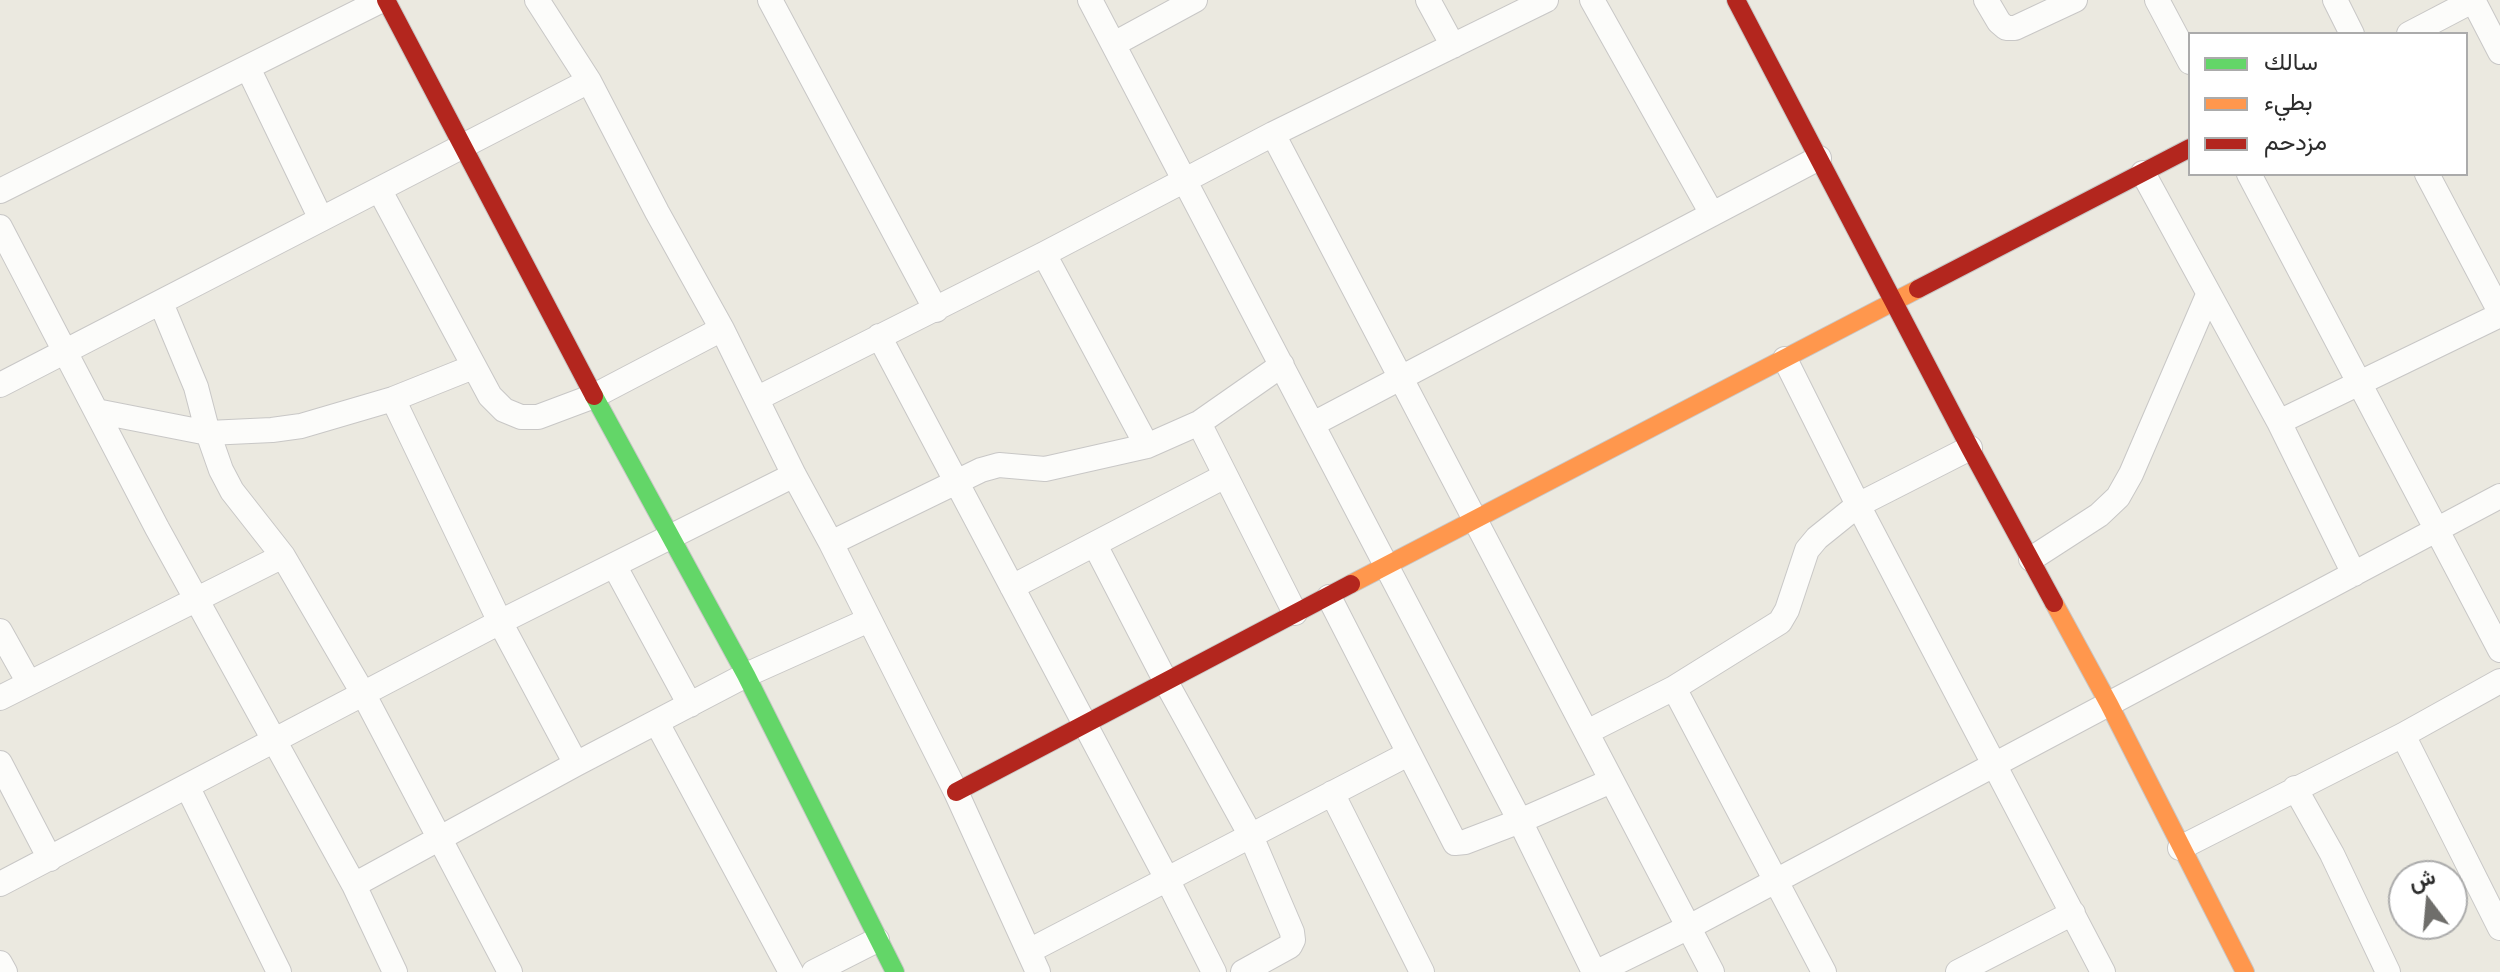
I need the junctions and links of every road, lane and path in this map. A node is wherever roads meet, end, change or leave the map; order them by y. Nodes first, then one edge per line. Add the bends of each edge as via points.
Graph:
1 (384, 0) edge
2 (537, 0) edge
3 (770, 0) edge
4 (1090, 0) edge
5 (1195, 0) edge
6 (1428, 0) edge
7 (1546, 0) edge
8 (1592, 0) edge
9 (1736, 0) edge
10 (1986, 0) edge
11 (2075, 0) edge
12 (2157, 0) edge
13 (2335, 0) edge
14 (2474, 0) edge
15 (2351, 32) edge
16 (2413, 32) edge
17 (1114, 44) junction
18 (1453, 46) junction
19 (2500, 52) edge
20 (2188, 58) edge
21 (248, 68) junction
22 (589, 81) junction
23 (1273, 134) junction
24 (462, 148) junction
25 (2188, 149) edge
26 (1819, 158) junction
27 (2143, 173) junction
28 (2250, 176) edge
29 (2428, 176) edge
30 (1186, 181) junction
31 (0, 191) edge
32 (380, 191) junction
33 (1712, 214) junction
34 (321, 219) junction
35 (0, 227) edge
36 (1044, 254) junction
37 (2208, 295) junction
38 (1895, 302) junction
39 (161, 303) junction
40 (936, 310) junction
41 (2500, 314) edge
42 (722, 329) junction
43 (879, 336) junction
44 (65, 351) junction
45 (1785, 359) junction
46 (1282, 365) junction
47 (473, 367) junction
48 (1401, 377) junction
49 (2359, 383) junction
50 (0, 385) edge
51 (594, 396) junction
52 (758, 398) junction
53 (393, 399) junction
54 (96, 411) junction
55 (2279, 422) junction
56 (1199, 423) junction
57 (1313, 424) junction
58 (208, 433) junction
59 (1147, 446) junction
60 (1970, 448) junction
61 (794, 475) junction
62 (1225, 476) junction
63 (956, 481) junction
64 (2500, 496) edge
65 (1858, 505) junction
66 (1476, 520) junction
67 (2436, 529) junction
68 (672, 536) junction
69 (831, 543) junction
70 (1095, 545) junction
71 (283, 556) junction
72 (2031, 559) junction
73 (614, 565) junction
74 (1387, 567) junction
75 (2354, 574) junction
76 (1012, 587) junction
77 (1329, 597) junction
78 (197, 600) junction
79 (1295, 613) junction
80 (869, 620) junction
81 (500, 622) junction
82 (0, 631) edge
83 (2500, 650) edge
84 (746, 675) junction
85 (2500, 681) edge
86 (1166, 682) junction
87 (29, 683) junction
88 (1674, 688) junction
89 (364, 695) junction
90 (0, 698) edge
91 (2109, 704) junction
92 (690, 705) junction
93 (657, 723) junction
94 (1085, 724) junction
95 (1587, 732) junction
96 (2403, 735) junction
97 (276, 741) junction
98 (1408, 754) junction
99 (0, 763) edge
100 (576, 764) junction
101 (1994, 766) junction
102 (1611, 781) junction
103 (187, 786) junction
104 (2295, 788) junction
105 (956, 792) junction
106 (1332, 793) junction
107 (1520, 821) junction
108 (1251, 836) junction
109 (441, 839) junction
110 (2180, 848) junction
111 (50, 859) junction
112 (1167, 879) junction
113 (1775, 881) junction
114 (0, 884) edge
115 (354, 885) junction
116 (2073, 913) junction
117 (1689, 927) junction
118 (2500, 928) edge
119 (877, 940) junction
120 (1034, 962) edge
121 (0, 963) edge
122 (2235, 969) edge
123 (274, 971) edge
124 (5, 972) edge
125 (395, 972) edge
126 (510, 972) edge
127 (791, 972) edge
128 (814, 972) edge
129 (895, 972) edge
130 (1214, 972) edge
131 (1243, 972) edge
132 (1422, 972) edge
133 (1595, 972) edge
134 (1712, 972) edge
135 (1824, 972) edge
136 (1958, 972) edge
137 (2103, 972) edge
138 (2388, 972) edge

1 - 21 street
1 - 24 street
2 - 22 street
3 - 40 street
4 - 17 street
5 - 17 street
6 - 18 street
7 - 18 street
8 - 33 street
9 - 26 street
10 - 11 street via 1999,22 2015,28
12 - 20 street
13 - 15 street
14 - 16 street
14 - 19 street
17 - 30 street
18 - 23 street
21 - 31 street
21 - 34 street
22 - 24 street
22 - 42 street
23 - 30 street
23 - 48 street
24 - 32 street
24 - 51 street
25 - 27 street
26 - 33 street
26 - 38 street
27 - 37 street
27 - 38 street
28 - 49 street
29 - 41 street
30 - 36 street
30 - 46 street
32 - 34 street
32 - 47 street
33 - 48 street
34 - 39 street
35 - 44 street
36 - 40 street
36 - 59 street
37 - 55 street
37 - 72 street via 2118,497
38 - 45 street
38 - 60 street
39 - 44 street
39 - 58 street via 196,387
40 - 43 street
41 - 49 street
42 - 51 street
42 - 52 street
43 - 52 street
43 - 63 street
44 - 50 street
44 - 54 street
45 - 65 street
45 - 66 street
46 - 56 street
46 - 57 street
47 - 51 street via 490,396 521,417 538,417
47 - 53 street
48 - 57 street
48 - 66 street
49 - 55 street
49 - 67 street
51 - 68 street
52 - 61 street
53 - 58 street via 301,426
53 - 81 street
54 - 58 street
54 - 78 street
55 - 75 street
56 - 59 street
56 - 62 street
57 - 74 street
58 - 71 street via 232,491
59 - 63 street via 1045,469 999,465
60 - 65 street
60 - 72 street
61 - 68 street
61 - 69 street
62 - 70 street
62 - 79 street
63 - 69 street
63 - 76 street
64 - 67 street
65 - 88 street via 1807,550 1780,622
65 - 101 street
66 - 74 street
66 - 95 street
67 - 75 street
67 - 83 street
68 - 73 street
68 - 84 street
69 - 80 street
70 - 76 street
70 - 86 street
71 - 78 street
71 - 89 street
72 - 91 street
73 - 81 street
73 - 92 street
74 - 77 street
74 - 107 street
75 - 91 street
76 - 94 street
77 - 79 street
77 - 98 street
78 - 87 street
78 - 97 street
79 - 86 street
80 - 84 street
80 - 105 street
81 - 89 street
81 - 100 street
82 - 87 street
84 - 92 street
84 - 119 street
85 - 96 street
86 - 94 street
86 - 108 street
87 - 90 street
88 - 95 street
88 - 113 street
89 - 97 street
89 - 109 street
91 - 101 street
91 - 110 street
92 - 93 street
93 - 100 street
93 - 127 street
94 - 105 street
94 - 112 street
95 - 102 street
96 - 104 street
96 - 118 street
97 - 103 street
97 - 115 street
98 - 106 street
98 - 107 street via 1455,843
99 - 111 street
100 - 109 street
101 - 113 street
101 - 116 street
102 - 107 street
102 - 117 street
103 - 111 street
103 - 123 street
104 - 110 street
104 - 138 street
105 - 120 street
106 - 108 street
106 - 132 street
107 - 133 street
108 - 112 street
108 - 131 street via 1293,940
109 - 115 street
109 - 126 street
110 - 122 street
111 - 114 street
112 - 120 street
112 - 130 street
113 - 117 street
113 - 135 street
115 - 125 street
116 - 136 street
116 - 137 street
117 - 133 street
117 - 134 street
119 - 128 street
119 - 129 street
121 - 124 street

